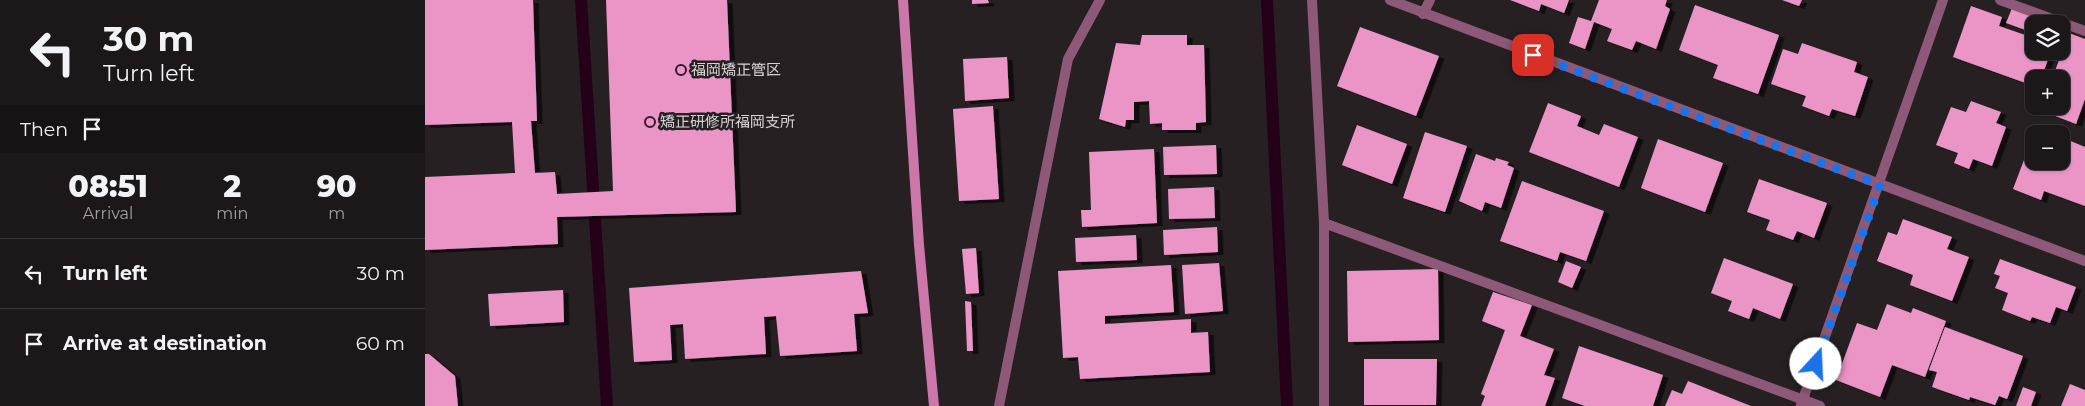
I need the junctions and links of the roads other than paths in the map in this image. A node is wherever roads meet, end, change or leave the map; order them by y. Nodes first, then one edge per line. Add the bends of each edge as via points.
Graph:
1 (903, 0) edge
2 (1100, 0) edge
3 (1311, 0) edge
4 (1390, 0) edge
5 (1430, 0) edge
6 (1943, 0) edge
7 (2000, 0) edge
8 (1423, 14) junction
9 (2085, 31) edge
10 (1880, 185) junction
11 (1324, 223) junction
12 (2085, 261) edge
13 (1802, 403) edge
14 (934, 406) edge
15 (999, 406) edge
16 (1324, 406) edge
17 (1820, 406) edge

1 - 14 street via 919,245
2 - 15 street via 1068,59
3 - 11 street
4 - 8 street
5 - 8 street
6 - 10 street
7 - 9 street
8 - 10 street
10 - 12 street
10 - 13 street
11 - 13 street
11 - 16 street
13 - 17 street

